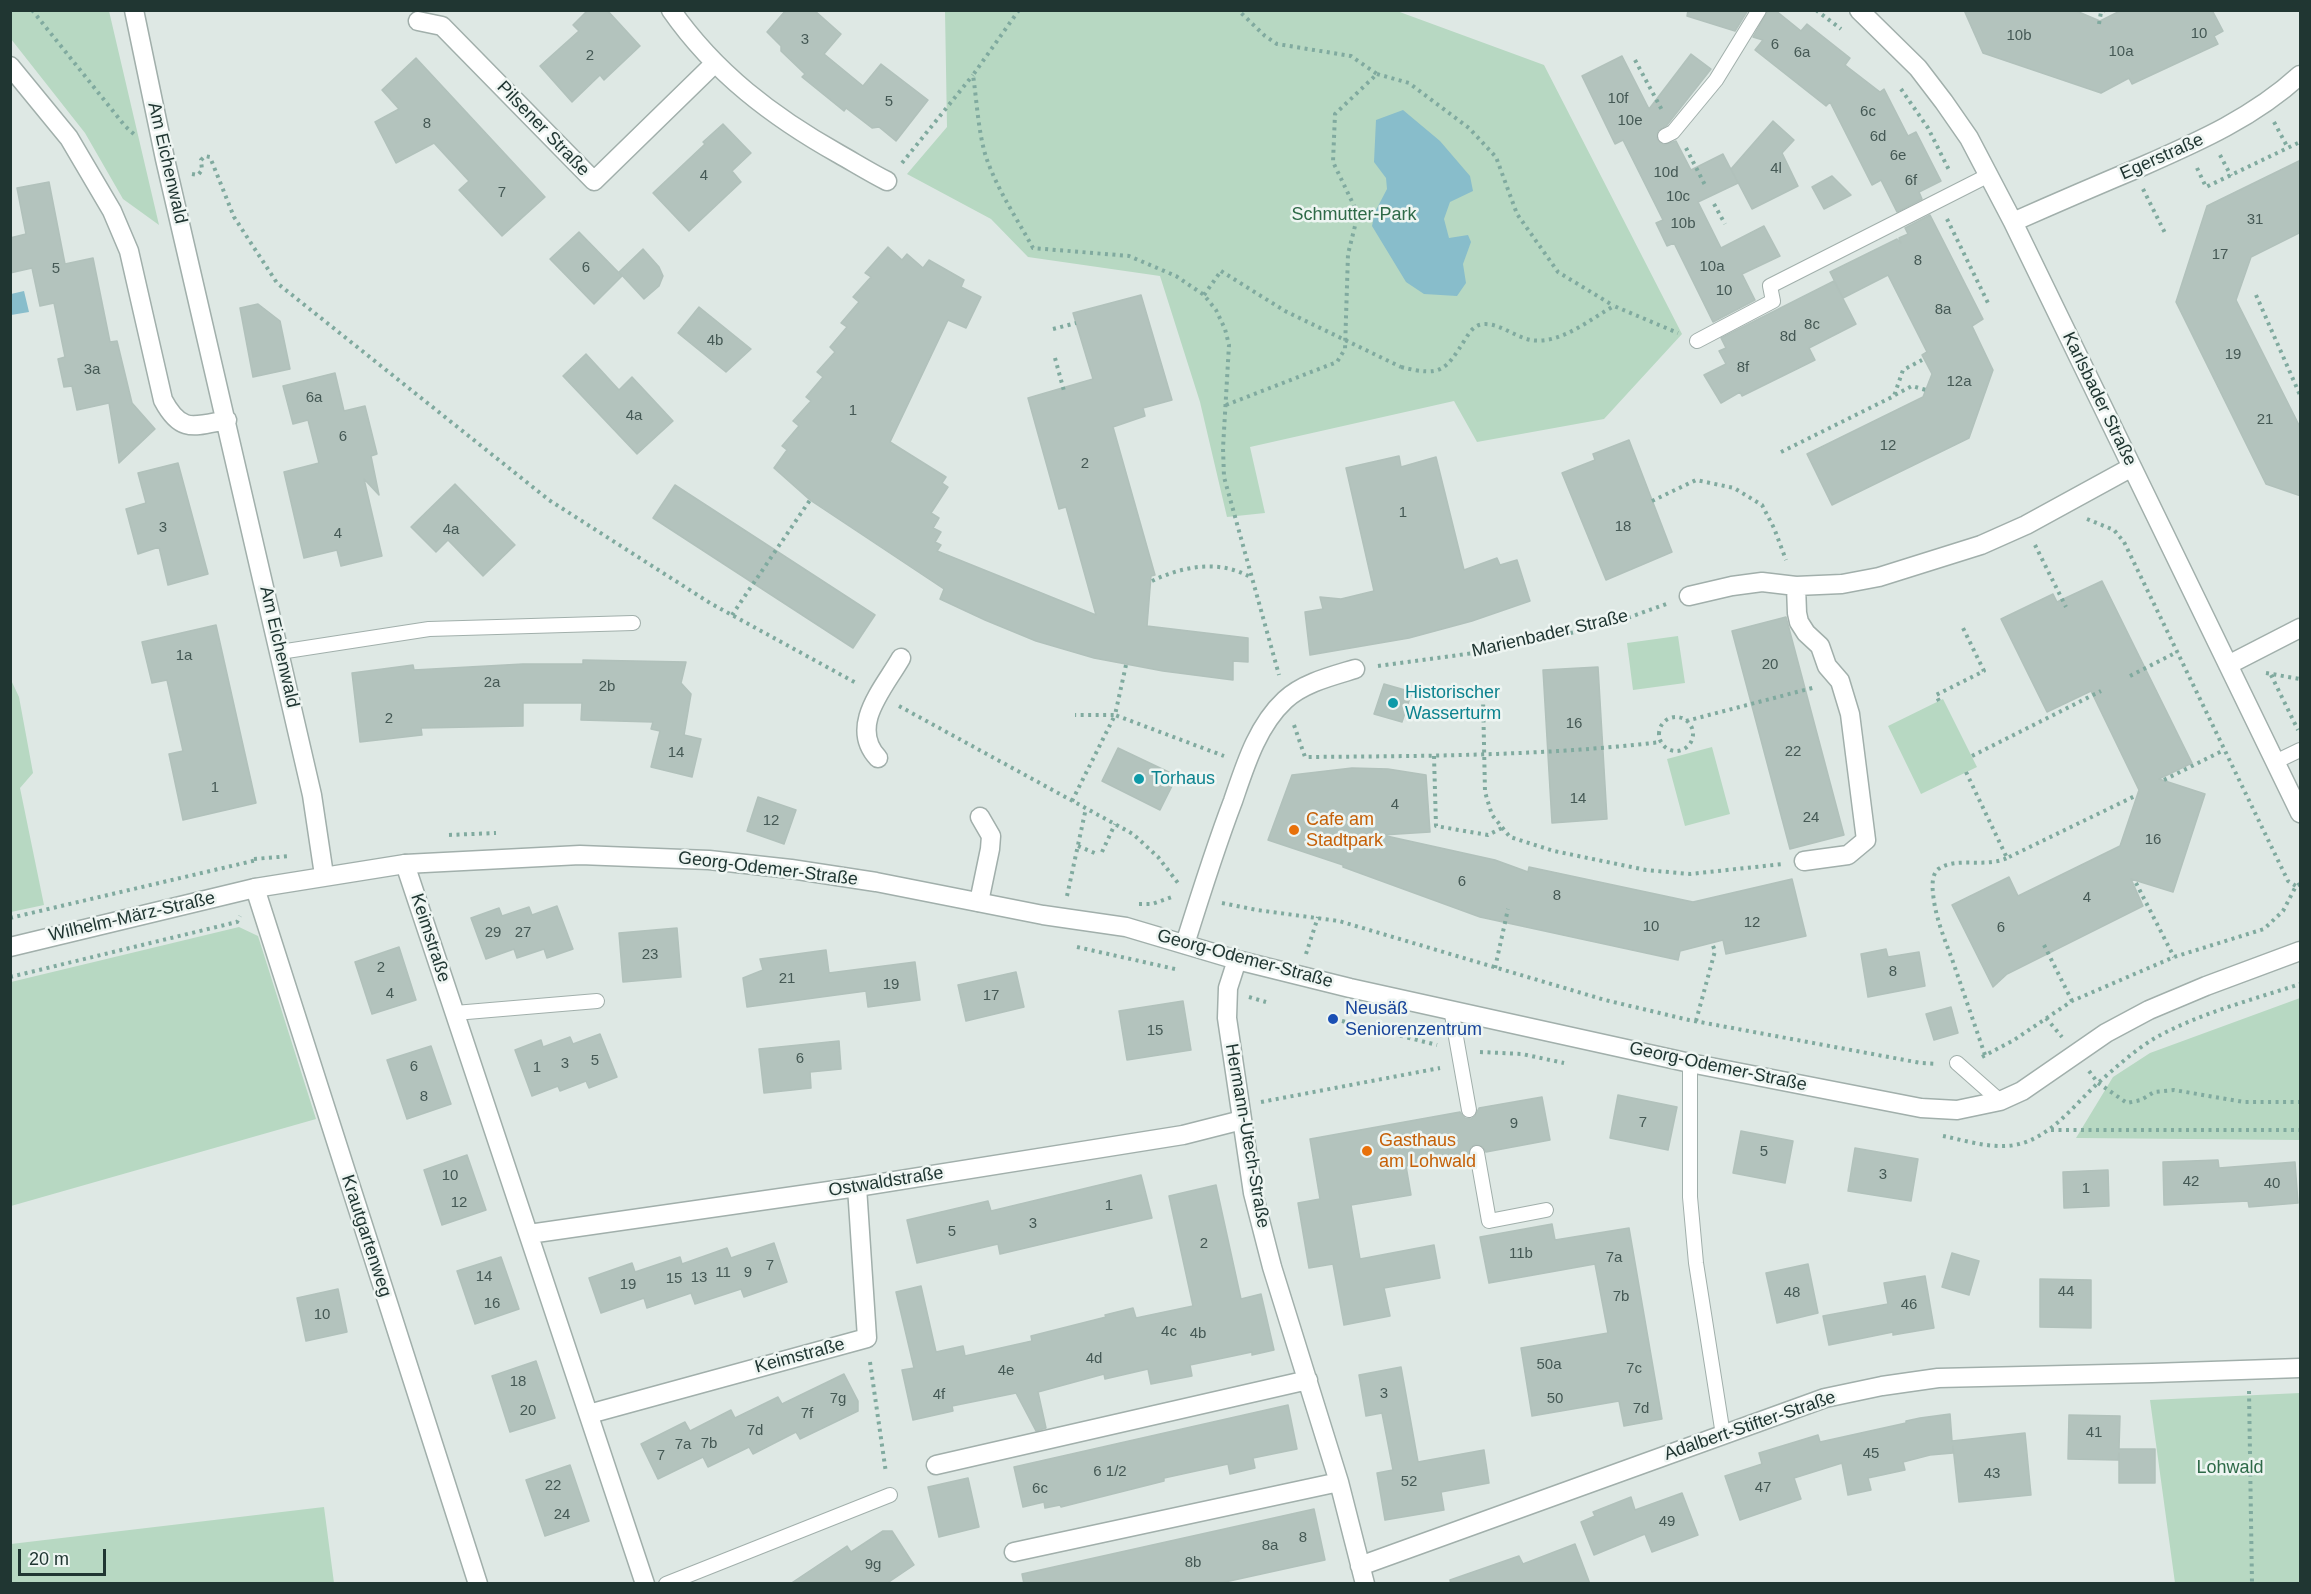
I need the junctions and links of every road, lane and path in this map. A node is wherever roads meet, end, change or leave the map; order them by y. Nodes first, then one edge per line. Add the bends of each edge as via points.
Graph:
1 (33, 10) edge
2 (134, 10) edge
3 (671, 10) edge
4 (1019, 10) edge
5 (1238, 10) edge
6 (1759, 10) edge
7 (1816, 10) edge
8 (1859, 10) edge
9 (2101, 11) edge
10 (418, 21) dead end
11 (2099, 24) dead end
12 (1843, 30) dead end
13 (715, 63) junction
14 (10, 66) edge
15 (1377, 74) junction
16 (974, 75) junction
17 (2301, 75) edge
18 (1897, 84) dead end
19 (1665, 136) dead end
20 (2301, 142) edge
21 (2186, 147) junction
22 (165, 159) junction
23 (2133, 170) junction
24 (1989, 175) junction
25 (887, 181) joint
26 (1959, 190) junction
27 (1938, 200) junction
28 (1714, 204) dead end
29 (2013, 222) junction
30 (1725, 224) dead end
31 (2166, 235) dead end
32 (1204, 295) junction
33 (2256, 295) dead end
34 (1989, 305) dead end
35 (1614, 306) junction
36 (1076, 323) dead end
37 (1053, 329) dead end
38 (1697, 341) joint
39 (1055, 357) dead end
40 (1922, 360) dead end
41 (1926, 390) dead end
42 (1064, 391) dead end
43 (2301, 395) edge
44 (1894, 396) junction
45 (1226, 405) junction
46 (227, 420) junction
47 (1781, 452) dead end
48 (2132, 467) junction
49 (810, 500) dead end
50 (1652, 501) dead end
51 (2058, 508) junction
52 (2026, 525) junction
53 (1252, 578) junction
54 (1152, 581) dead end
55 (1796, 586) junction
56 (1689, 596) joint
57 (2066, 607) dead end
58 (732, 615) junction
59 (633, 623) dead end
60 (1962, 626) dead end
61 (2301, 628) edge
62 (280, 652) junction
63 (2177, 652) junction
64 (901, 658) dead end
65 (2228, 664) junction
66 (1126, 665) dead end
67 (1355, 669) joint
68 (2130, 676) dead end
69 (2301, 679) edge
70 (1840, 681) junction
71 (2101, 691) dead end
72 (879, 695) junction
73 (1483, 697) dead end
74 (1286, 699) junction
75 (1939, 701) dead end
76 (1075, 715) dead end
77 (1115, 715) junction
78 (1686, 721) junction
79 (2301, 735) edge
80 (1661, 741) junction
81 (2224, 750) junction
82 (2301, 750) edge
83 (1484, 754) junction
84 (1434, 756) junction
85 (1971, 756) dead end
86 (878, 758) dead end
87 (2275, 762) junction
88 (1246, 765) junction
89 (1965, 772) dead end
90 (2164, 780) dead end
91 (2137, 795) dead end
92 (1072, 801) junction
93 (1086, 808) junction
94 (2301, 813) edge
95 (980, 817) dead end
96 (1115, 824) junction
97 (1502, 828) junction
98 (1132, 834) dead end
99 (1078, 846) junction
100 (1102, 852) dead end
101 (1097, 855) dead end
102 (2007, 858) junction
103 (1804, 861) joint
104 (405, 864) junction
105 (324, 875) junction
106 (2136, 883) dead end
107 (2298, 885) edge
108 (255, 888) junction
109 (1178, 895) dead end
110 (1067, 896) dead end
111 (979, 902) junction
112 (1134, 904) dead end
113 (1508, 909) dead end
114 (263, 915) junction
115 (1318, 917) dead end
116 (1338, 921) dead end
117 (237, 922) junction
118 (1712, 943) dead end
119 (1185, 944) junction
120 (2044, 945) dead end
121 (1073, 946) dead end
122 (10, 947) edge
123 (2301, 951) edge
124 (2174, 957) junction
125 (1237, 960) junction
126 (1495, 968) junction
127 (1179, 970) dead end
128 (1299, 975) junction
129 (10, 977) edge
130 (2301, 984) edge
131 (597, 1000) dead end
132 (2072, 1001) junction
133 (1451, 1009) junction
134 (455, 1013) junction
135 (1696, 1021) junction
136 (1985, 1055) junction
137 (1690, 1063) junction
138 (1957, 1063) junction
139 (1461, 1064) junction
140 (2111, 1094) dead end
141 (2000, 1101) junction
142 (2301, 1102) edge
143 (1470, 1110) dead end
144 (1240, 1113) junction
145 (2301, 1130) edge
146 (1477, 1153) dead end
147 (857, 1187) junction
148 (1546, 1210) dead end
149 (529, 1234) junction
150 (867, 1338) junction
151 (2301, 1368) edge
152 (2249, 1369) junction
153 (1308, 1380) junction
154 (589, 1414) junction
155 (1723, 1435) junction
156 (936, 1465) dead end
157 (1339, 1482) junction
158 (890, 1495) joint
159 (1014, 1552) dead end
160 (1363, 1575) edge
161 (478, 1584) edge
162 (645, 1584) edge
163 (666, 1584) edge
164 (2252, 1584) edge

1 - 22 path via 125,126
2 - 22 street, Am Eichenwald
3 - 13 street
4 - 16 path
5 - 15 path via 1277,44 1351,56
6 - 19 lane via 1716,80 1673,132
7 - 12 path
8 - 24 street, Karlsbader Straße via 1938,93
9 - 11 path
10 - 13 street, Pilsener Straße via 442,26 594,181
13 - 25 street via 771,112
14 - 46 street via 69,138 112,210 129,250 163,400 170,413 180,424 194,426
15 - 35 path via 1409,83 1470,128 1496,157 1517,214 1558,272
15 - 45 path via 1335,114 1332,162 1358,214 1348,254 1345,349 1337,362
16 - 25 path
16 - 32 path via 987,157 1033,248 1129,256 1176,276
17 - 21 street, Egerstraße via 2249,116
18 - 26 path via 1928,128
20 - 21 path via 2206,187
21 - 23 street, Egerstraße
22 - 46 street, Am Eichenwald
22 - 58 path via 183,173 198,175 201,160 210,157 234,217 277,283 549,500
23 - 29 street, Egerstraße
23 - 31 path
24 - 26 lane
24 - 29 street, Karlsbader Straße
26 - 27 lane
27 - 34 path
27 - 38 lane via 1770,286 1773,301
28 - 30 path
29 - 48 street, Karlsbader Straße
32 - 35 path, bridge via 1221,272 1285,311 1401,367 1421,372 1440,371 1480,324 1530,340 1548,340
32 - 45 path via 1216,310 1229,345
33 - 43 path
35 - 38 path
36 - 37 path
39 - 42 path
40 - 44 path via 1903,370
41 - 44 path via 1912,386
44 - 47 path
45 - 53 path via 1224,477
46 - 62 street, Am Eichenwald
48 - 51 street
48 - 65 street, Karlsbader Straße
49 - 58 path
50 - 55 path via 1696,480 1734,488 1762,505
51 - 52 street
51 - 63 path via 2114,530 2124,542
52 - 55 street via 1980,545 1879,577
52 - 57 path
53 - 54 path via 1208,566 1191,567
53 - 74 path
55 - 56 street via 1762,582
55 - 70 street via 1799,622 1820,646 1827,666
56 - 67 path, Marienbader Straße via 1608,625 1481,652
58 - 72 path
59 - 62 lane via 429,629
60 - 75 path via 1984,671 1936,694
61 - 65 street
62 - 105 street, Am Eichenwald via 312,795
63 - 68 path
63 - 81 path
64 - 72 street
65 - 87 street, Karlsbader Straße
66 - 77 path
67 - 74 street via 1307,686
69 - 79 path via 2271,674
70 - 78 path
70 - 103 street via 1850,714 1866,840 1848,855
71 - 85 path
72 - 86 street via 865,727 870,750
72 - 92 path
73 - 83 path
74 - 84 path via 1305,757
74 - 88 street via 1265,726
76 - 77 path
77 - 88 path
77 - 92 path
78 - 80 path via 1677,717 1666,720 1660,730
78 - 80 path via 1693,732 1686,748 1675,751
80 - 83 path
81 - 90 path
81 - 107 path via 2288,882
82 - 87 lane
83 - 84 path
83 - 97 path via 1485,792 1492,815
84 - 97 path via 1436,826 1488,835
87 - 94 street, Karlsbader Straße
88 - 119 street
89 - 102 path
91 - 102 path
92 - 93 path
93 - 96 path
93 - 99 path
95 - 111 street via 991,836
96 - 98 path
96 - 100 path
97 - 103 path via 1510,837 1554,851 1657,871 1690,874
99 - 101 path
99 - 110 path
102 - 136 path via 1940,868 1934,874 1932,891
104 - 105 street, Georg-Odemer-Straße
104 - 111 street, Georg-Odemer-Straße via 580,855 710,860 876,882
104 - 134 street, Keimstraße
105 - 108 street, Georg-Odemer-Straße
106 - 124 path
107 - 124 path via 2283,911 2264,929
108 - 114 street, Krautgartenweg
108 - 117 path
108 - 122 street, Wilhelm-März-Straße
109 - 112 path via 1152,904
111 - 119 street, Georg-Odemer-Straße via 1126,927
113 - 126 path
114 - 117 path
114 - 161 street, Krautgartenweg
115 - 128 path
116 - 126 path
117 - 129 path
118 - 135 path via 1715,951
119 - 125 street, Georg-Odemer-Straße
120 - 132 path
121 - 127 path
123 - 141 street, Georg-Odemer-Straße via 2150,1010 2098,1038 2022,1091
124 - 132 path
125 - 128 street, Georg-Odemer-Straße
125 - 144 street, Hermann-Utech-Straße via 1228,988 1227,1017
126 - 135 path
128 - 133 street, Georg-Odemer-Straße
130 - 145 path via 2206,1016 2154,1039 2098,1083 2051,1130
131 - 134 lane
132 - 136 path
133 - 137 street, Georg-Odemer-Straße
133 - 139 lane
134 - 149 street, Keimstraße
135 - 138 path via 1922,1063
136 - 138 path
137 - 141 street, Georg-Odemer-Straße via 1922,1108 1957,1110
137 - 155 lane via 1690,1197 1696,1263
138 - 141 lane
139 - 143 lane
139 - 144 path
140 - 142 path via 2127,1103 2154,1092 2174,1090 2244,1102
144 - 147 street, Ostwaldstraße via 1183,1135
144 - 153 street, Hermann-Utech-Straße via 1253,1193 1272,1268
146 - 148 lane via 1489,1221
147 - 149 street, Ostwaldstraße
147 - 150 street, Keimstraße
149 - 154 street, Keimstraße
150 - 154 street, Keimstraße
150 - 158 path
151 - 152 street, Adalbert-Stifter-Straße
152 - 155 street, Adalbert-Stifter-Straße via 1938,1378 1825,1398
152 - 164 path
153 - 156 street
153 - 157 street, Hermann-Utech-Straße
154 - 162 street, Keimstraße
155 - 160 street, Adalbert-Stifter-Straße
157 - 159 street
157 - 160 street, Hermann-Utech-Straße
158 - 163 lane

